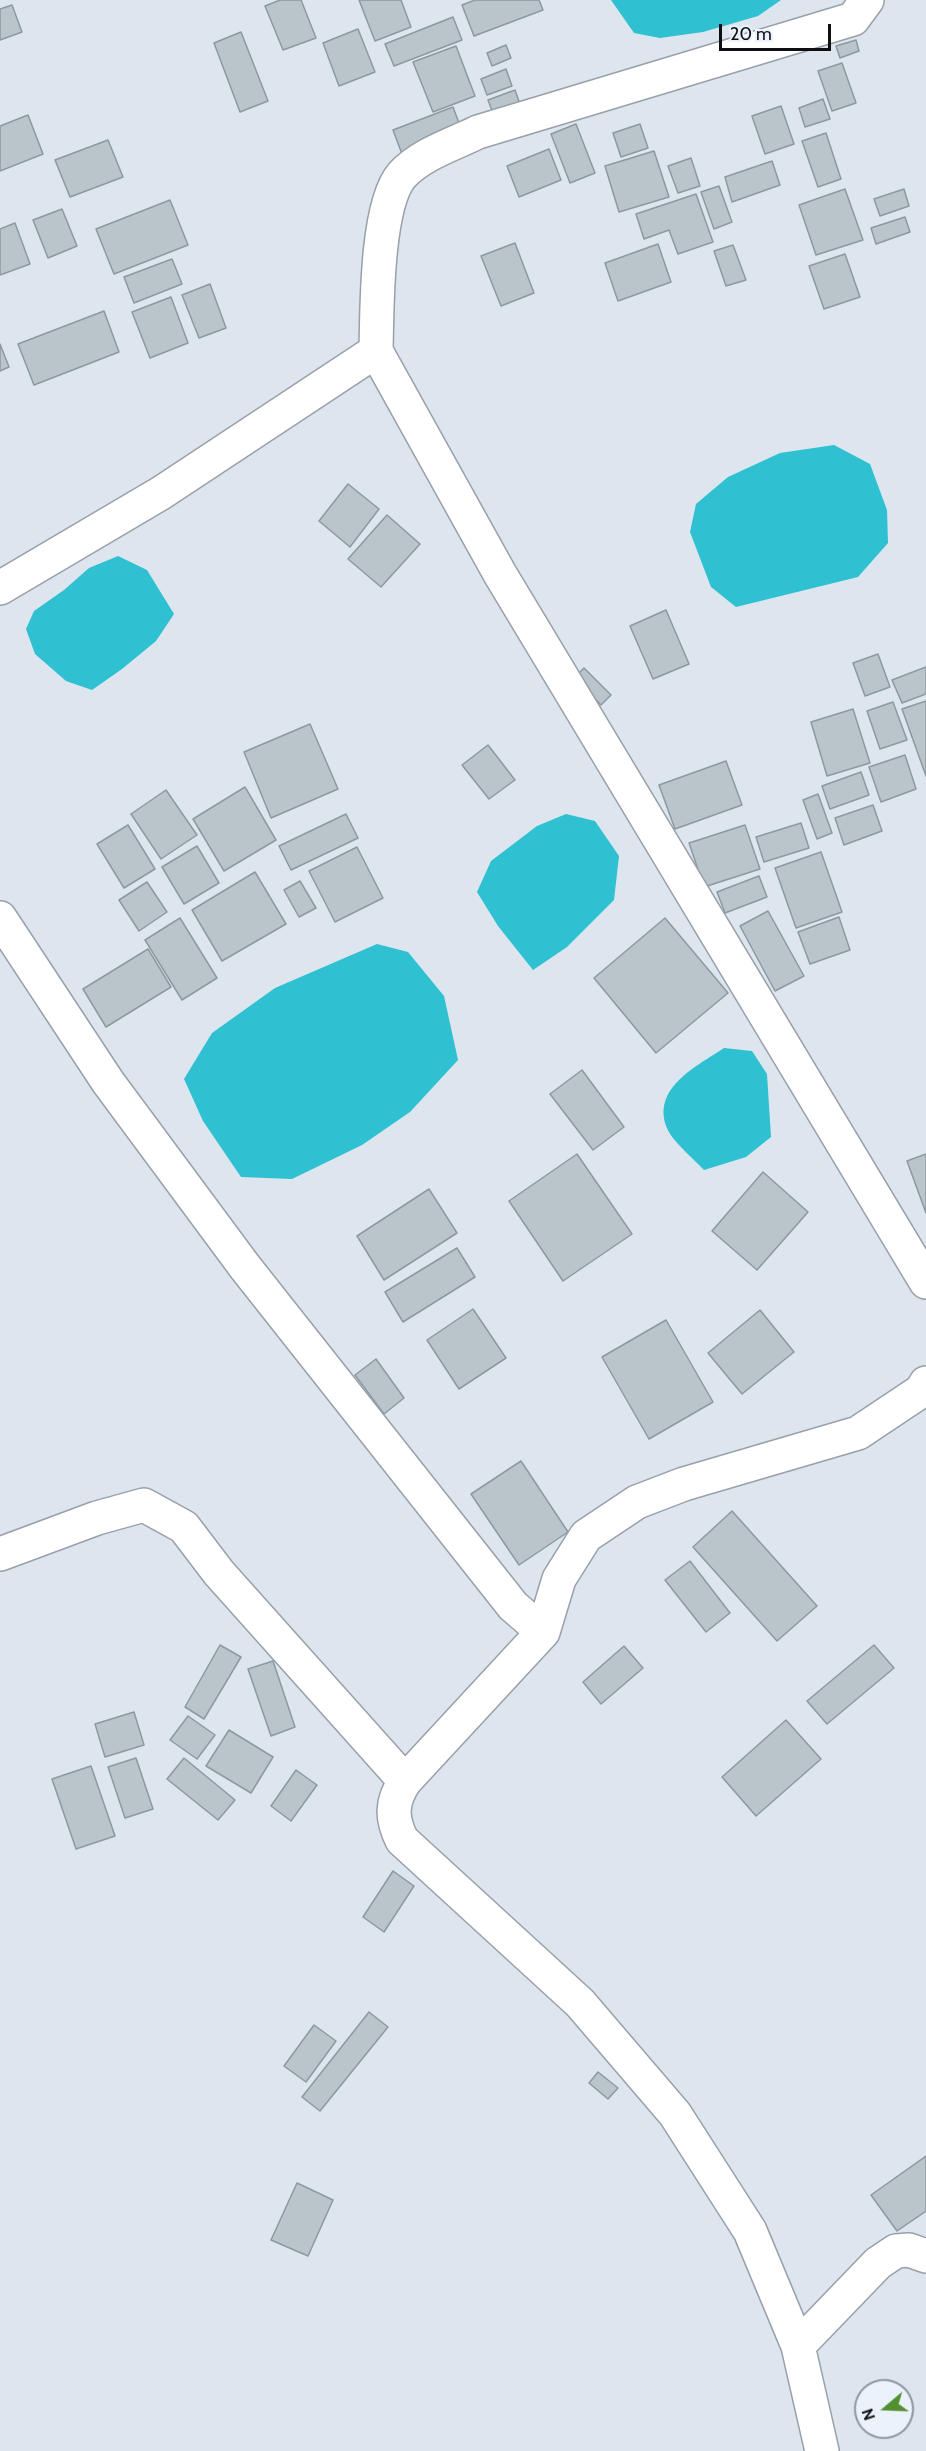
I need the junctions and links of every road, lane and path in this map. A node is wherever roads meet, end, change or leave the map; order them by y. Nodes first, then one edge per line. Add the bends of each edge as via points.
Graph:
1 (867, 0) edge
2 (376, 351) junction
3 (0, 588) edge
4 (0, 918) edge
5 (926, 1282) edge
6 (926, 1383) edge
7 (0, 1554) edge
8 (543, 1632) junction
9 (405, 1781) junction
10 (926, 2256) edge
11 (798, 2346) junction
12 (822, 2451) edge

1 - 2 street via 853,19 478,132 422,160 402,175 391,197 382,237
2 - 3 street via 161,493
2 - 5 street via 500,574
4 - 8 street via 108,1082 246,1268 513,1606
6 - 8 street via 921,1391 858,1433 684,1484 637,1502 586,1536 559,1579
7 - 9 street via 144,1505 183,1527 219,1573
8 - 9 street
9 - 11 street via 395,1796 394,1810 395,1826 402,1840 580,2003 675,2114 750,2232
10 - 11 street via 909,2250 896,2251 878,2263
11 - 12 street

